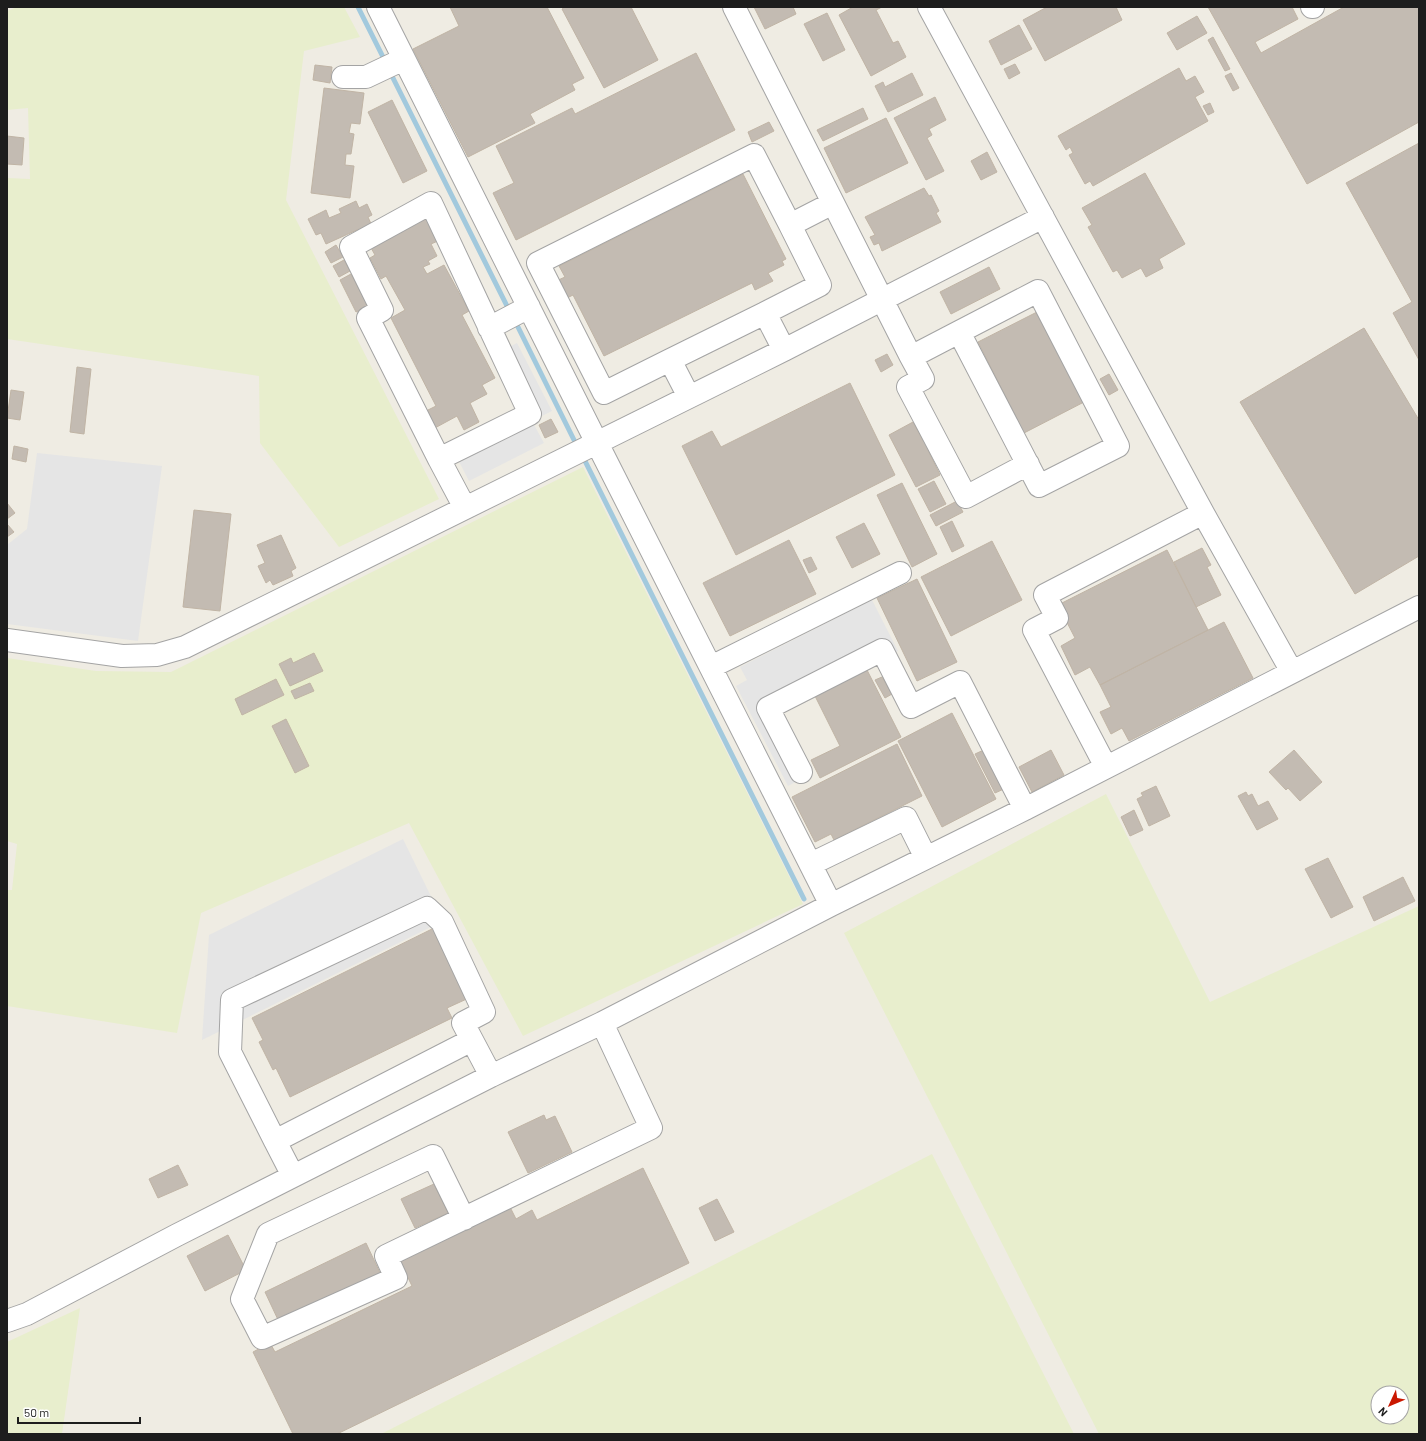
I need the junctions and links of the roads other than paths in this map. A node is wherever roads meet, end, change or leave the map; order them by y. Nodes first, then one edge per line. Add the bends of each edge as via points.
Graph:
1 (378, 7) edge
2 (734, 7) edge
3 (929, 7) edge
4 (393, 65) junction
5 (343, 77) dead end
6 (833, 203) junction
7 (1043, 217) junction
8 (790, 225) junction
9 (881, 300) junction
10 (524, 309) junction
11 (765, 313) junction
12 (495, 325) junction
13 (959, 332) junction
14 (784, 350) junction
15 (911, 357) junction
16 (670, 360) junction
17 (689, 397) junction
18 (586, 448) junction
19 (439, 459) junction
20 (1028, 464) junction
21 (465, 508) junction
22 (1203, 513) junction
23 (900, 573) dead end
24 (1419, 607) edge
25 (7, 640) edge
26 (711, 667) junction
27 (1292, 672) junction
28 (779, 729) junction
29 (750, 743) junction
30 (1106, 767) junction
31 (801, 772) dead end
32 (1025, 809) junction
33 (926, 858) junction
34 (811, 864) junction
35 (831, 904) junction
36 (602, 1023) junction
37 (472, 1040) junction
38 (491, 1076) junction
39 (275, 1141) junction
40 (293, 1176) junction
41 (464, 1219) junction
42 (7, 1321) edge

1 - 4 street
2 - 6 street
3 - 7 street
4 - 5 street via 366,77
4 - 10 street
6 - 8 street
6 - 9 street
7 - 9 street
7 - 22 street
8 - 11 street via 820,285
8 - 16 street via 754,154 538,263 604,393
9 - 14 street
9 - 15 street
10 - 12 street
10 - 18 street
11 - 14 street
11 - 16 street
12 - 19 street via 530,414
12 - 19 street via 431,203 351,247 382,310 368,318
13 - 15 street
13 - 20 street
13 - 20 street via 1038,291 1118,446 1039,486
14 - 17 street
15 - 20 street via 923,379 908,387 966,497
16 - 17 street
17 - 18 street
18 - 21 street
18 - 26 street
19 - 21 street
21 - 25 street via 185,647 157,654 122,656
22 - 27 street
22 - 30 street via 1045,595 1057,618 1034,630
23 - 26 street
24 - 27 street
26 - 29 street
27 - 30 street
28 - 29 street
28 - 31 street
28 - 32 street via 768,708 882,650 911,707 960,682
29 - 34 street
30 - 32 street
32 - 33 street
33 - 34 street via 906,818
33 - 35 street
34 - 35 street
35 - 36 street
36 - 38 street
36 - 41 street via 651,1128
37 - 38 street
37 - 39 street
37 - 39 street via 463,1023 484,1012 442,922 427,908 232,1000 230,1052
38 - 40 street
39 - 40 street
40 - 42 street via 27,1314
41 - 41 street via 433,1156 268,1234 242,1299 262,1338 396,1278 386,1256

